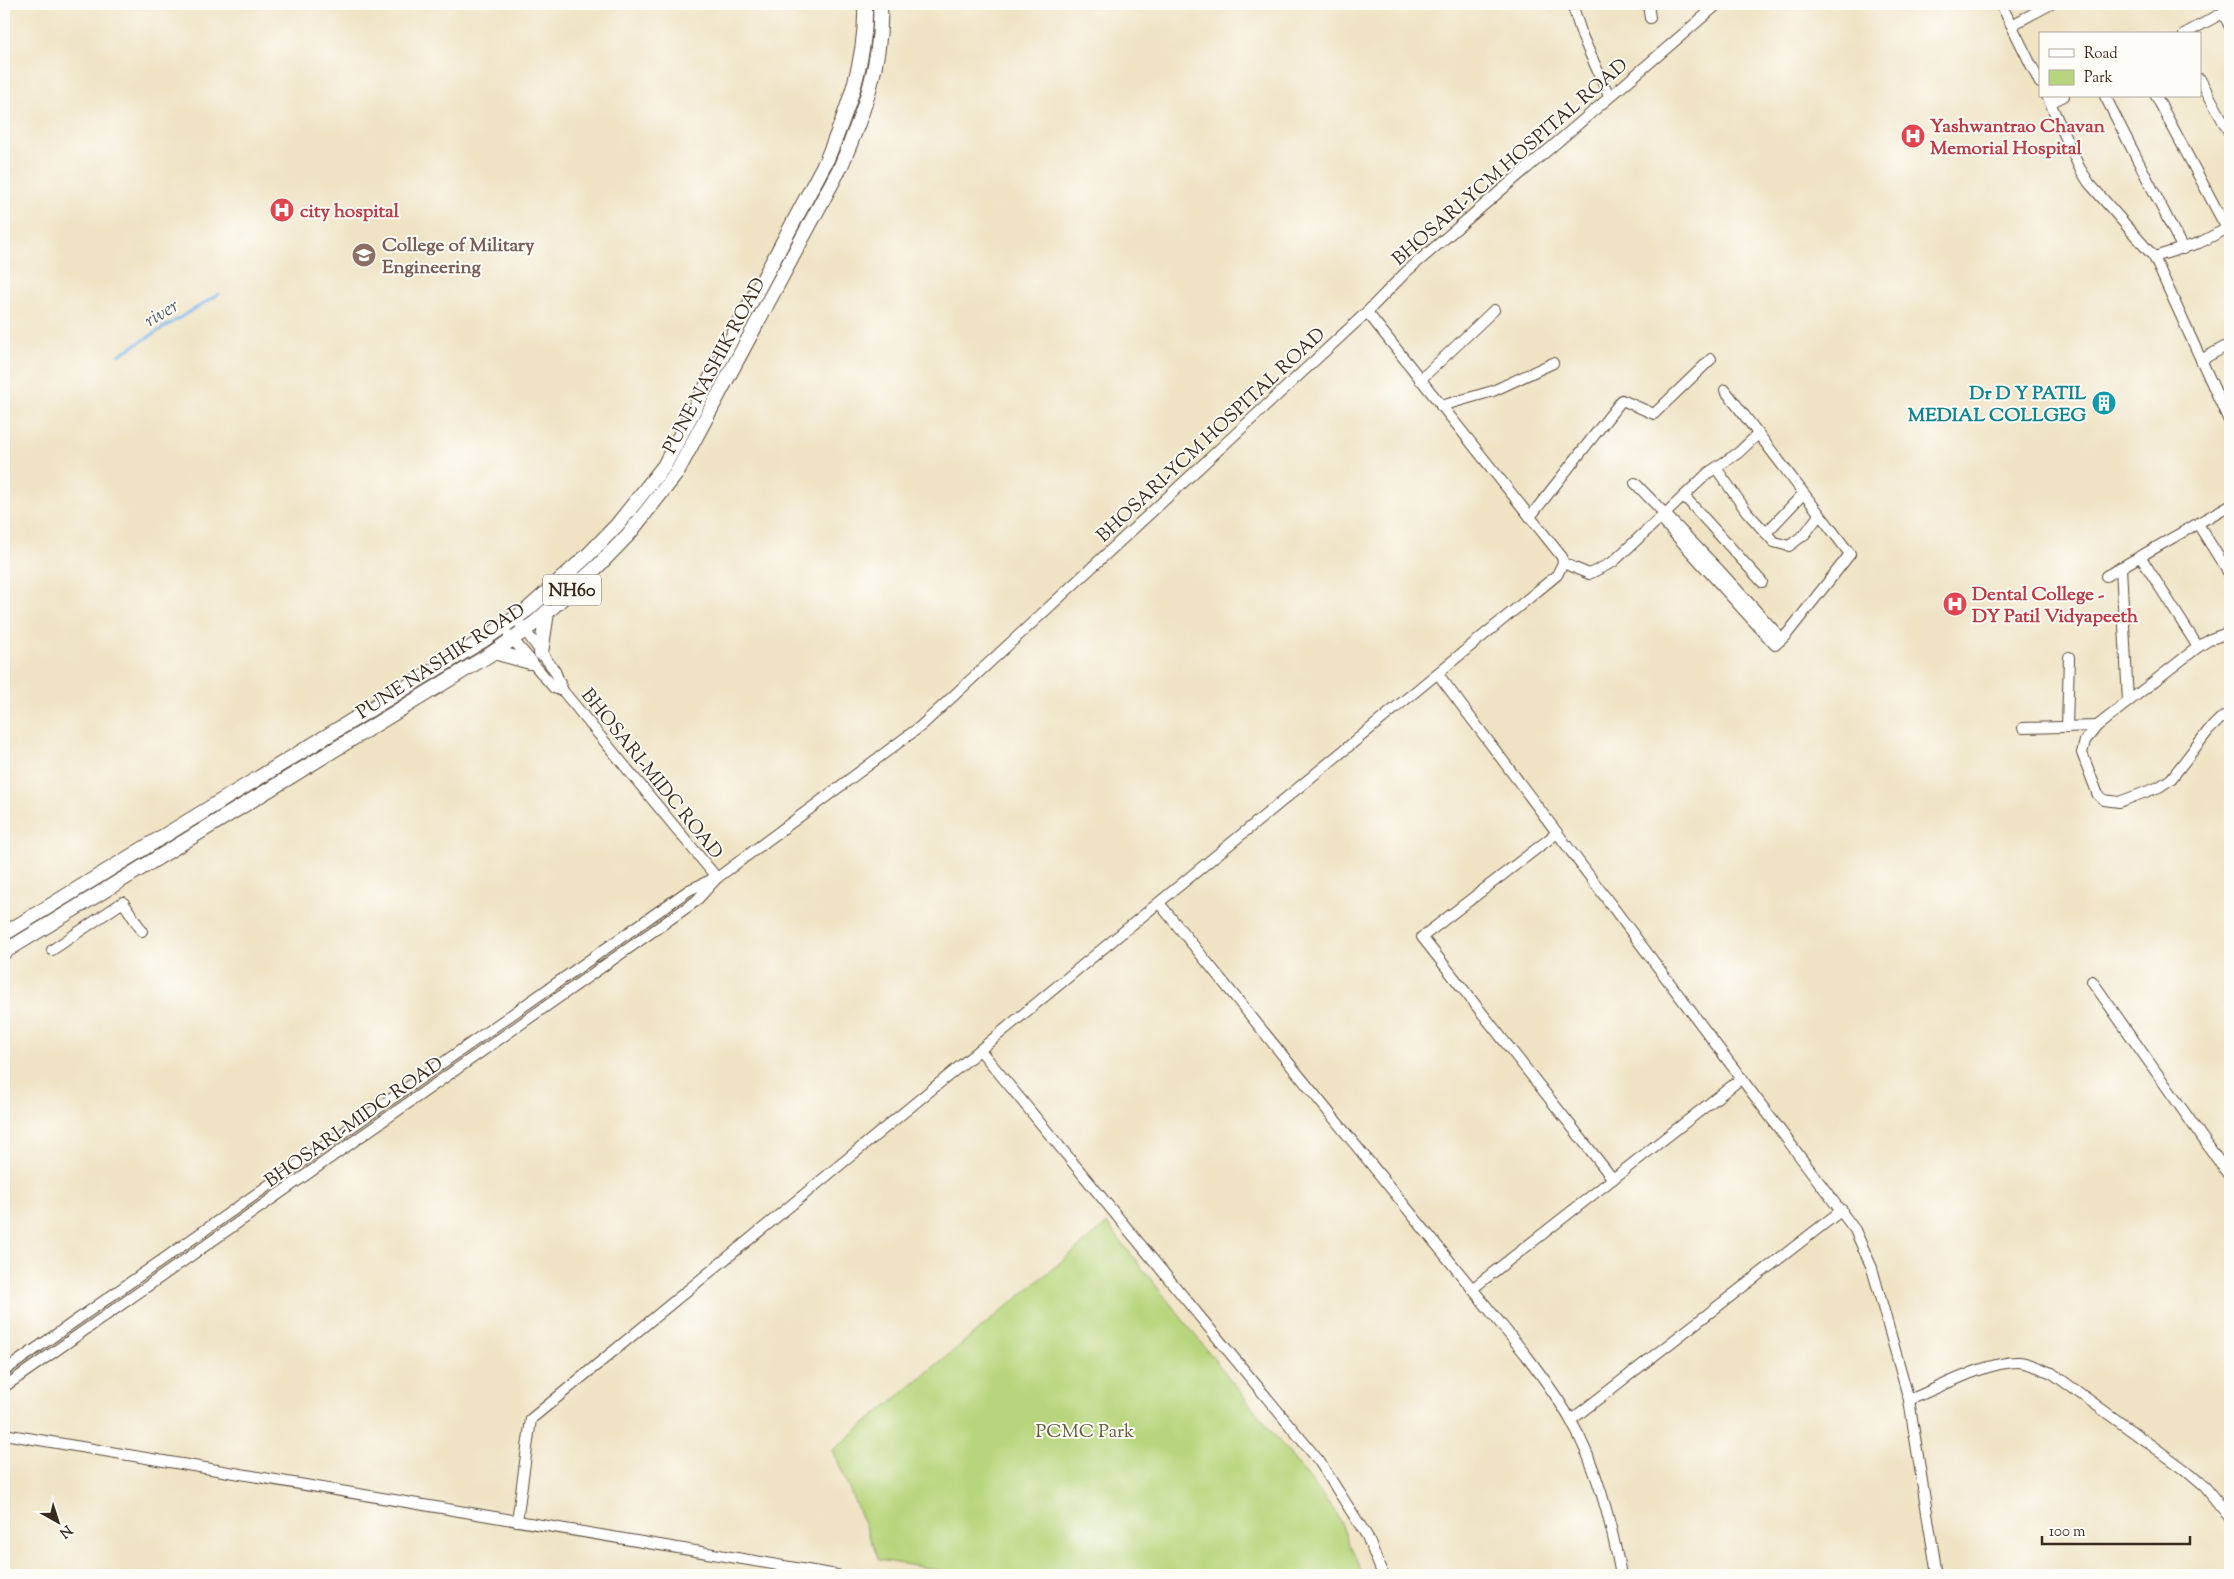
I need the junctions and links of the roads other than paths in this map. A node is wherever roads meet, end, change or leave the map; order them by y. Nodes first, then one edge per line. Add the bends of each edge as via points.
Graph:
1 (865, 4) edge
2 (880, 4) edge
3 (1572, 4) edge
4 (1648, 4) edge
5 (1718, 4) edge
6 (2001, 4) edge
7 (2051, 4) edge
8 (2227, 11) edge
9 (1650, 18) dead end
10 (2012, 25) junction
11 (2230, 27) edge
12 (2188, 32) edge
13 (2039, 81) edge
14 (2202, 83) edge
15 (1609, 96) junction
16 (2106, 98) edge
17 (2157, 98) edge
18 (2048, 100) edge
19 (2230, 134) edge
20 (2229, 228) edge
21 (2183, 249) junction
22 (2154, 257) junction
23 (1494, 310) dead end
24 (1367, 312) junction
25 (2229, 347) edge
26 (1711, 358) dead end
27 (2200, 360) junction
28 (1553, 363) dead end
29 (1420, 380) junction
30 (1725, 390) dead end
31 (1441, 406) junction
32 (2229, 420) edge
33 (1758, 434) junction
34 (1716, 468) junction
35 (1632, 485) dead end
36 (1803, 494) junction
37 (1684, 496) junction
38 (2230, 505) edge
39 (1819, 515) junction
40 (1662, 516) junction
41 (1530, 517) junction
42 (2198, 524) junction
43 (1766, 533) junction
44 (2140, 556) junction
45 (1563, 564) junction
46 (2121, 567) junction
47 (2230, 575) edge
48 (2106, 576) dead end
49 (1762, 582) dead end
50 (547, 612) junction
51 (515, 618) junction
52 (502, 627) junction
53 (525, 630) junction
54 (2230, 632) edge
55 (512, 639) junction
56 (2198, 647) junction
57 (494, 652) junction
58 (541, 652) junction
59 (2069, 657) dead end
60 (530, 662) junction
61 (1438, 674) junction
62 (563, 691) junction
63 (2128, 701) junction
64 (2230, 714) edge
65 (2097, 726) junction
66 (2067, 727) junction
67 (2023, 728) dead end
68 (1557, 833) junction
69 (716, 878) junction
70 (1159, 904) junction
71 (142, 930) dead end
72 (4, 934) edge
73 (52, 950) dead end
74 (4, 952) edge
75 (2092, 981) dead end
76 (980, 1050) junction
77 (1742, 1078) junction
78 (2230, 1178) edge
79 (1613, 1179) junction
80 (1842, 1210) junction
81 (1472, 1289) junction
82 (4, 1371) edge
83 (4, 1387) edge
84 (1909, 1400) junction
85 (1571, 1420) junction
86 (4, 1434) edge
87 (2230, 1518) edge
88 (517, 1521) junction
89 (837, 1575) edge
90 (1384, 1575) edge
91 (1621, 1575) edge
92 (1937, 1575) edge

1 - 51 highway, PUNE NASHIK ROAD / NH60 via 860,67 827,160 664,466 588,555
2 - 50 highway, PUNE NASHIK ROAD / NH60 via 876,70 862,116 841,166 676,474 628,535
3 - 15 street
4 - 9 street
5 - 15 street, BHOSARI-YCM HOSPITAL ROAD
6 - 10 street
7 - 10 street
8 - 11 street
8 - 12 street
10 - 13 street
14 - 19 street
15 - 24 street, BHOSARI-YCM HOSPITAL ROAD via 1406,272
16 - 21 street
17 - 20 street
18 - 22 street via 2089,183
20 - 21 street
21 - 22 street
22 - 27 street
23 - 29 street
24 - 29 street
24 - 69 street, BHOSARI-YCM HOSPITAL ROAD via 921,726
25 - 27 street
26 - 41 street via 1654,414 1622,400
27 - 32 street
28 - 31 street via 1493,391
29 - 31 street
30 - 33 street
31 - 41 street
33 - 34 street
33 - 36 street
34 - 37 street
34 - 43 street
35 - 40 street
36 - 39 street
36 - 43 street
37 - 40 street
37 - 49 street
38 - 42 street
39 - 40 street via 1850,554 1775,645
39 - 43 street via 1805,534 1790,546 1774,542
40 - 45 street via 1613,562 1589,574
41 - 45 street via 1562,557
42 - 44 street
42 - 47 street
44 - 46 street
44 - 56 street
45 - 61 street via 1554,579
46 - 48 street
46 - 63 street
50 - 53 highway, PUNE NASHIK ROAD / NH60
50 - 58 highway
51 - 52 highway, PUNE NASHIK ROAD / NH60
51 - 53 street, BHOSARI-MIDC ROAD
52 - 55 street, BHOSARI-MIDC ROAD
52 - 72 highway, PUNE NASHIK ROAD / NH60
53 - 55 highway, PUNE NASHIK ROAD / NH60
53 - 58 street, BHOSARI-MIDC ROAD
54 - 56 street
55 - 57 highway, PUNE NASHIK ROAD / NH60
55 - 60 street, BHOSARI-MIDC ROAD
56 - 63 street
57 - 60 highway
57 - 74 highway, PUNE NASHIK ROAD / NH60
58 - 62 street, BHOSARI-MIDC ROAD via 555,671
59 - 66 street
60 - 62 street, BHOSARI-MIDC ROAD via 554,688
61 - 68 street
61 - 70 street
62 - 69 street, BHOSARI-MIDC ROAD
63 - 65 street
64 - 65 street via 2220,718 2208,731 2171,779 2159,788 2119,802 2104,800 2098,795 2082,752 2085,741
65 - 66 street
66 - 67 street
68 - 77 street
68 - 79 street via 1422,937
69 - 82 street, BHOSARI-MIDC ROAD via 689,890
69 - 83 street, BHOSARI-MIDC ROAD via 696,901
70 - 76 street
70 - 81 street
71 - 73 street via 123,902
75 - 78 street
76 - 88 street via 531,1419
76 - 90 street via 1319,1461 1367,1536
77 - 79 street
77 - 80 street
79 - 81 street
80 - 84 street via 1872,1268
80 - 85 street
81 - 85 street via 1526,1355
84 - 87 street via 1994,1365 2020,1362 2035,1366 2052,1374 2184,1469 2205,1487
84 - 92 street
85 - 91 street via 1612,1528
86 - 88 street
88 - 89 street

